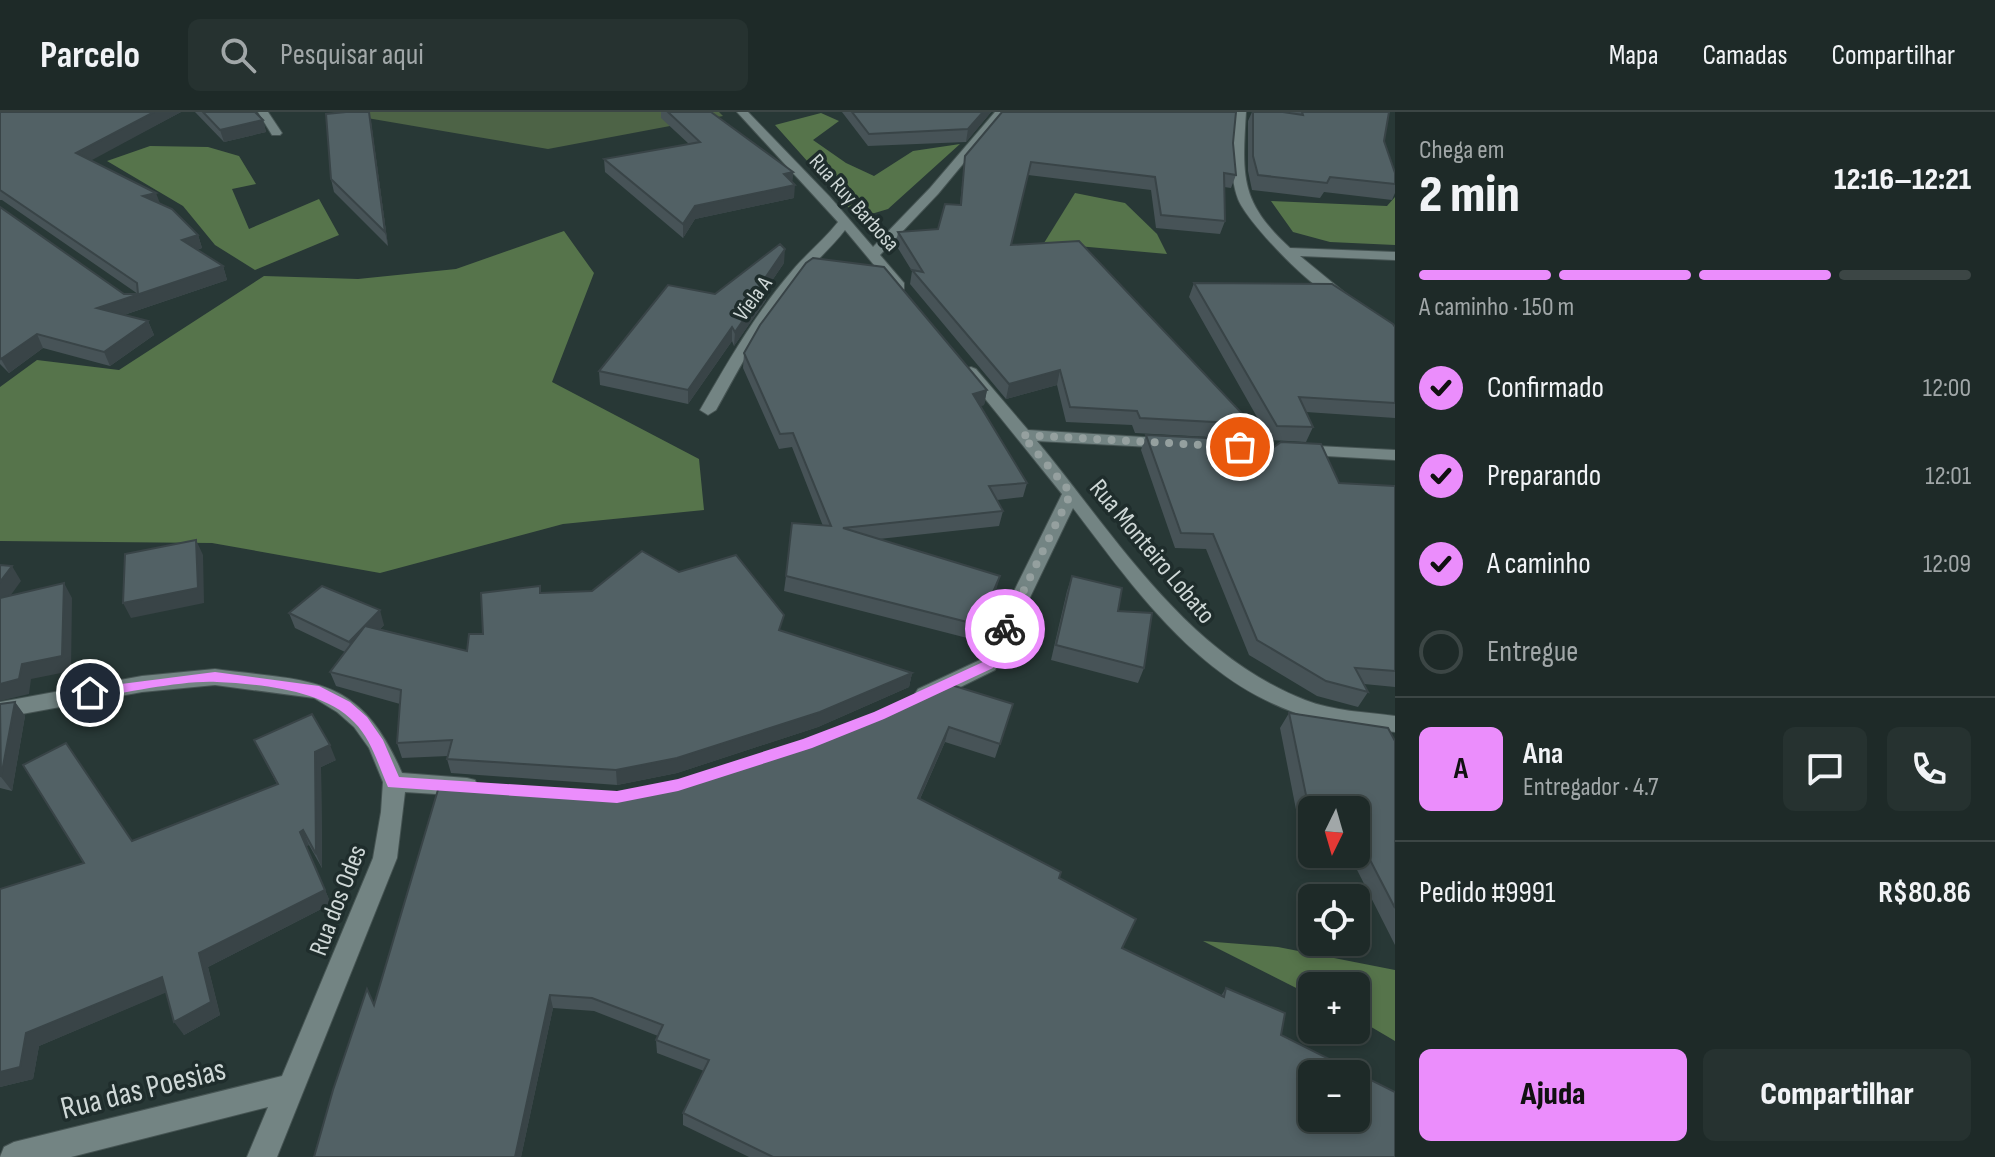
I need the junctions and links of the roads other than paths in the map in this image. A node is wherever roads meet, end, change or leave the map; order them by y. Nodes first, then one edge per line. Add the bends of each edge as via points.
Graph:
1 (263, 112) edge
2 (742, 112) edge
3 (1001, 112) edge
4 (1241, 112) edge
5 (276, 133) dead end
6 (845, 221) junction
7 (1287, 252) junction
8 (874, 254) junction
9 (1395, 256) edge
10 (913, 303) edge
11 (1359, 310) edge
12 (963, 363) edge
13 (708, 410) dead end
14 (1022, 435) junction
15 (1193, 444) edge
16 (1286, 449) edge
17 (1395, 455) edge
18 (1071, 493) junction
19 (904, 704) edge
20 (0, 710) edge
21 (1395, 724) edge
22 (394, 782) junction
23 (485, 788) edge
24 (288, 1088) junction
25 (14, 1157) edge
26 (262, 1157) edge

1 - 5 street
2 - 6 street, Rua Ruy Barbosa
3 - 8 street
4 - 7 street via 1238,172 1244,201
6 - 8 street, Rua Ruy Barbosa
6 - 13 street, Viela A via 798,272 750,337
7 - 9 street
7 - 11 street
8 - 10 street, Rua Ruy Barbosa
12 - 14 street
14 - 15 street
14 - 18 street, Rua Monteiro Lobato
16 - 17 street
18 - 19 street via 988,665
18 - 21 street, Rua Monteiro Lobato via 1152,598 1214,659 1300,706
20 - 22 street, Rua dos Odes via 142,684 215,677 319,691 362,721
22 - 23 street
22 - 24 street, Rua dos Odes via 385,858
24 - 25 street, Rua das Poesias
24 - 26 street, Rua dos Odes

